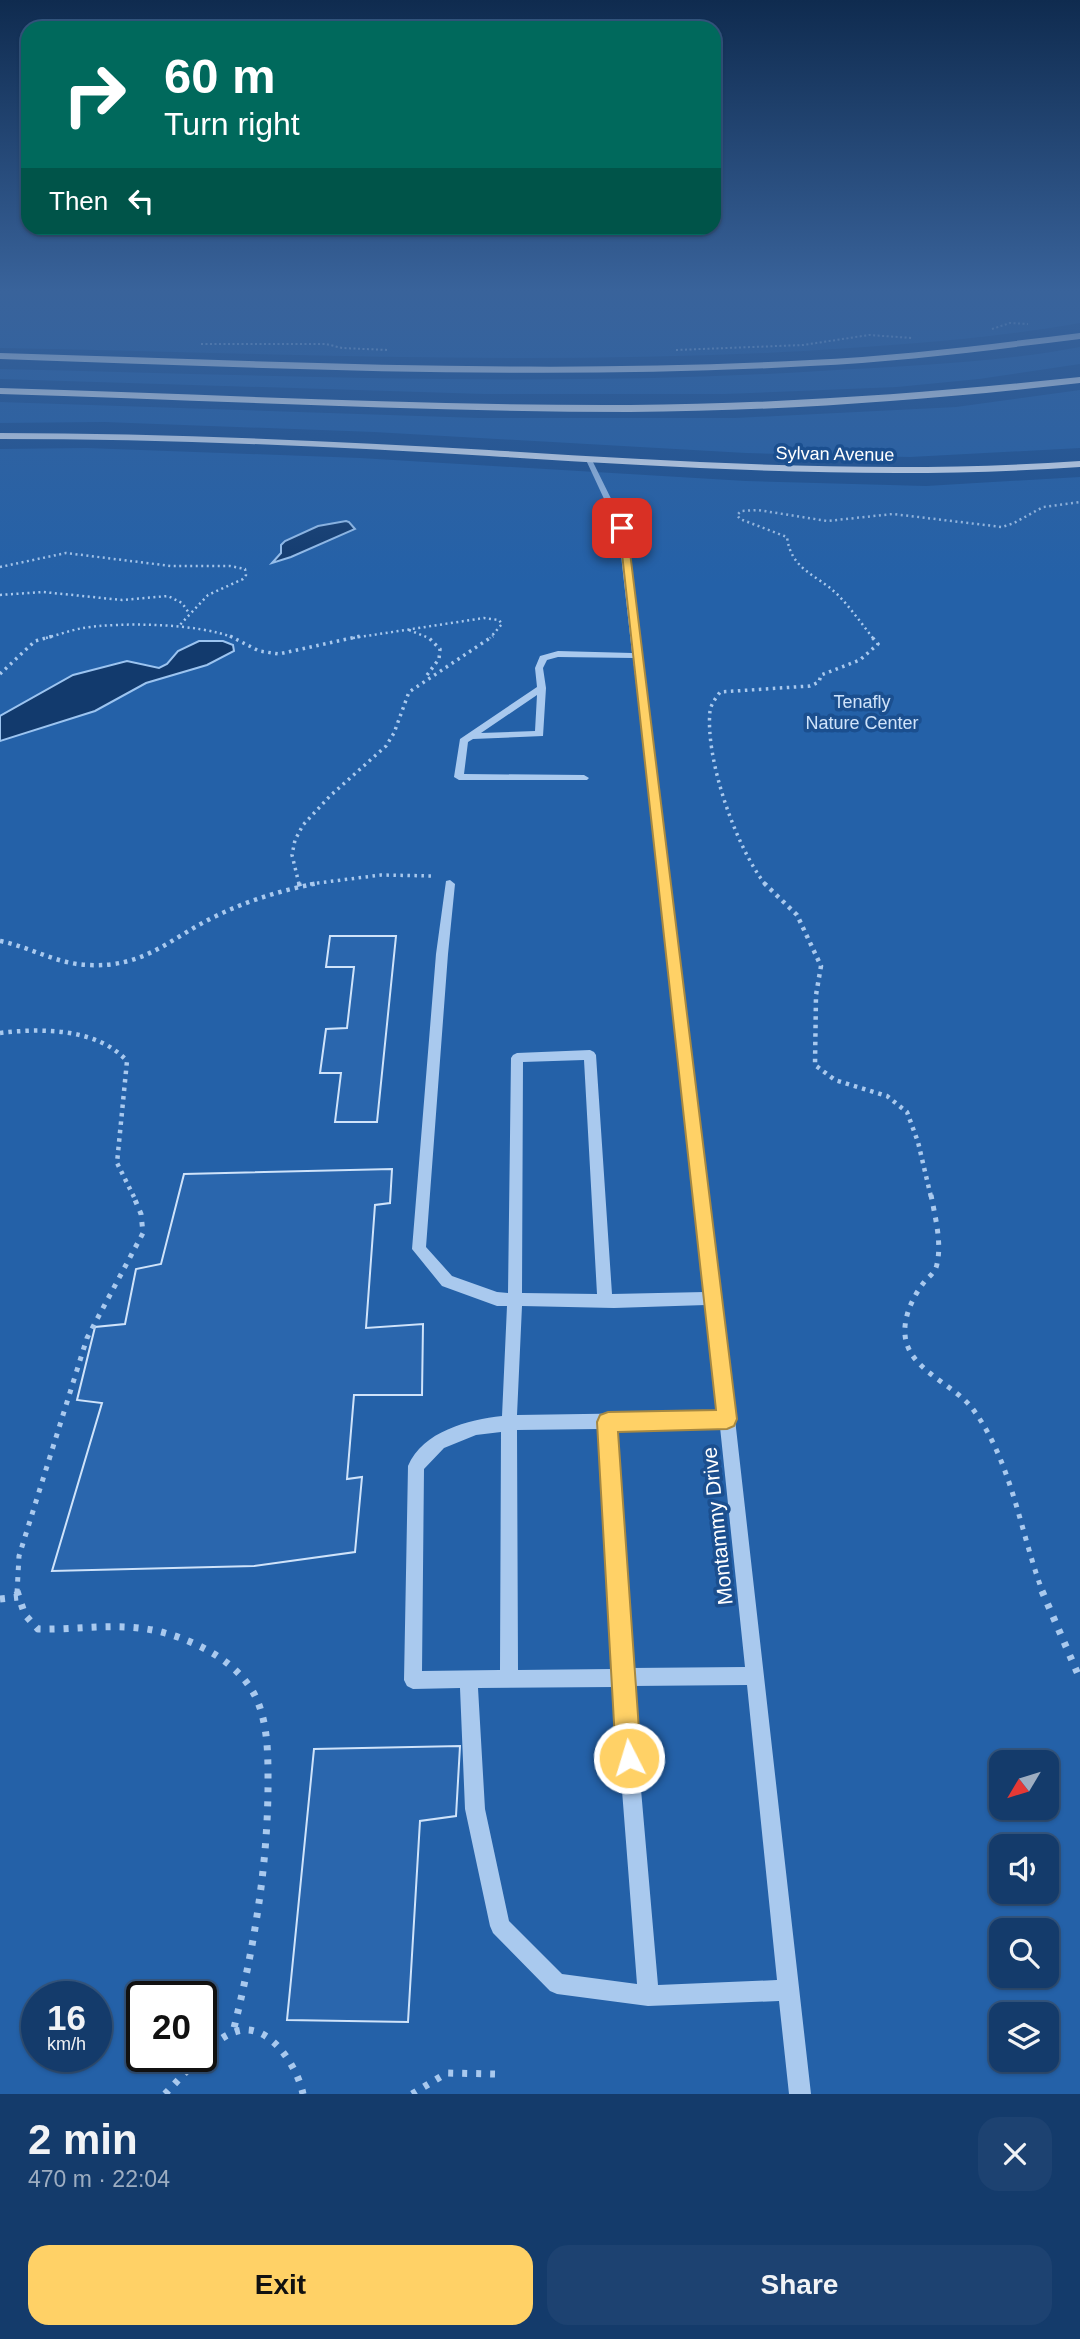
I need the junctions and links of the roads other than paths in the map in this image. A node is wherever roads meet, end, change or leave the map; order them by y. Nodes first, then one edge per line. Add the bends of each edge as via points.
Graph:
1 (1022, 387) edge
2 (0, 391) edge
3 (0, 436) edge
4 (589, 460) junction
5 (1080, 464) edge
6 (637, 656) junction
7 (542, 688) junction
8 (468, 736) junction
9 (584, 778) dead end
10 (450, 884) road end
11 (712, 1298) junction
12 (515, 1299) junction
13 (605, 1300) junction
14 (727, 1419) junction
15 (608, 1422) junction
16 (509, 1423) junction
17 (755, 1676) junction
18 (622, 1679) junction
19 (469, 1680) junction
20 (509, 1680) junction
21 (788, 1990) junction
22 (648, 1996) junction
23 (800, 2094) edge

1 - 2 highway via 877,400 618,408
3 - 4 main road, Sylvan Avenue via 234,439
4 - 5 main road, Sylvan Avenue via 839,473 960,472
4 - 6 street, Montammy Drive via 622,528
6 - 7 lane via 558,654 543,658 539,668
6 - 11 street, Montammy Drive
7 - 8 lane
7 - 8 street via 540,734
8 - 9 lane via 463,741 458,777
10 - 12 lane via 419,1249 447,1281 497,1299
11 - 13 lane
11 - 14 street, Montammy Drive
12 - 13 lane
12 - 13 lane via 517,1058 590,1055
12 - 16 lane
14 - 15 street
14 - 17 street, Montammy Drive
15 - 16 street
15 - 18 lane
16 - 19 lane via 476,1427 438,1442 416,1466 413,1680
16 - 20 lane
17 - 18 lane
17 - 21 street, Montammy Drive
18 - 20 lane
18 - 22 lane
19 - 20 lane
19 - 22 lane via 475,1809 499,1926 557,1984
21 - 22 lane
21 - 23 street, Montammy Drive

